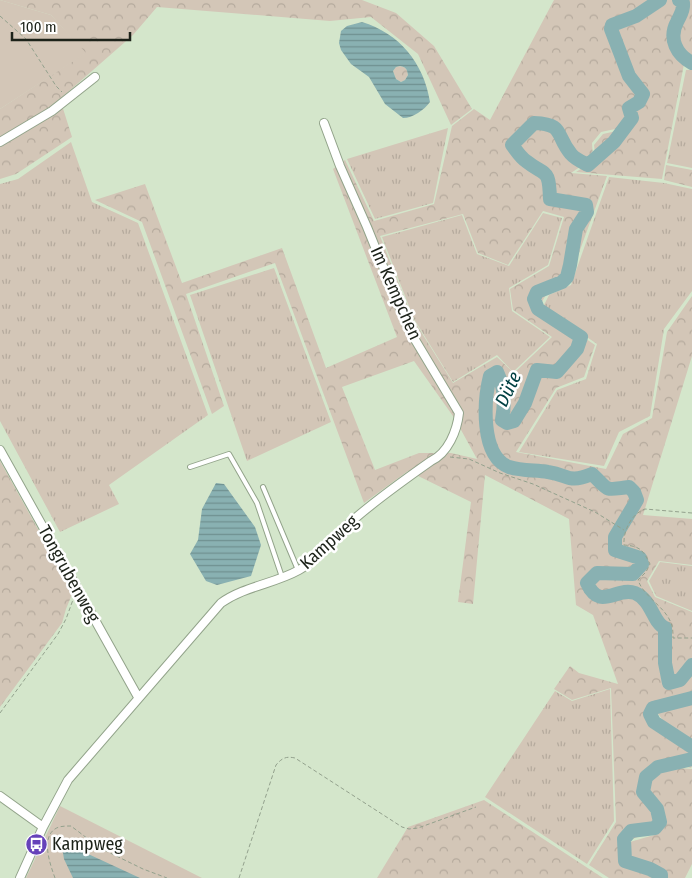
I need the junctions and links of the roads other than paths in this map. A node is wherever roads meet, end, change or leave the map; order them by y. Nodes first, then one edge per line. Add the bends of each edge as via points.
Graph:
1 (95, 77) dead end
2 (324, 123) dead end
3 (0, 142) edge
4 (0, 450) edge
5 (439, 457) joint
6 (190, 467) dead end
7 (263, 487) dead end
8 (298, 570) junction
9 (282, 577) junction
10 (138, 697) junction
11 (0, 796) edge
12 (43, 827) junction
13 (20, 878) edge

1 - 3 street via 33,123
2 - 5 street, Im Kempchen via 408,328 459,414 450,443
4 - 10 street, Tongrubenweg
5 - 8 street, Kampweg via 387,492 314,560
6 - 9 lane via 229,454 257,503
7 - 8 lane
8 - 9 street, Kampweg
9 - 10 street, Kampweg via 221,602
10 - 12 street, Kampweg via 68,780
11 - 12 street
12 - 13 street, Kampweg

